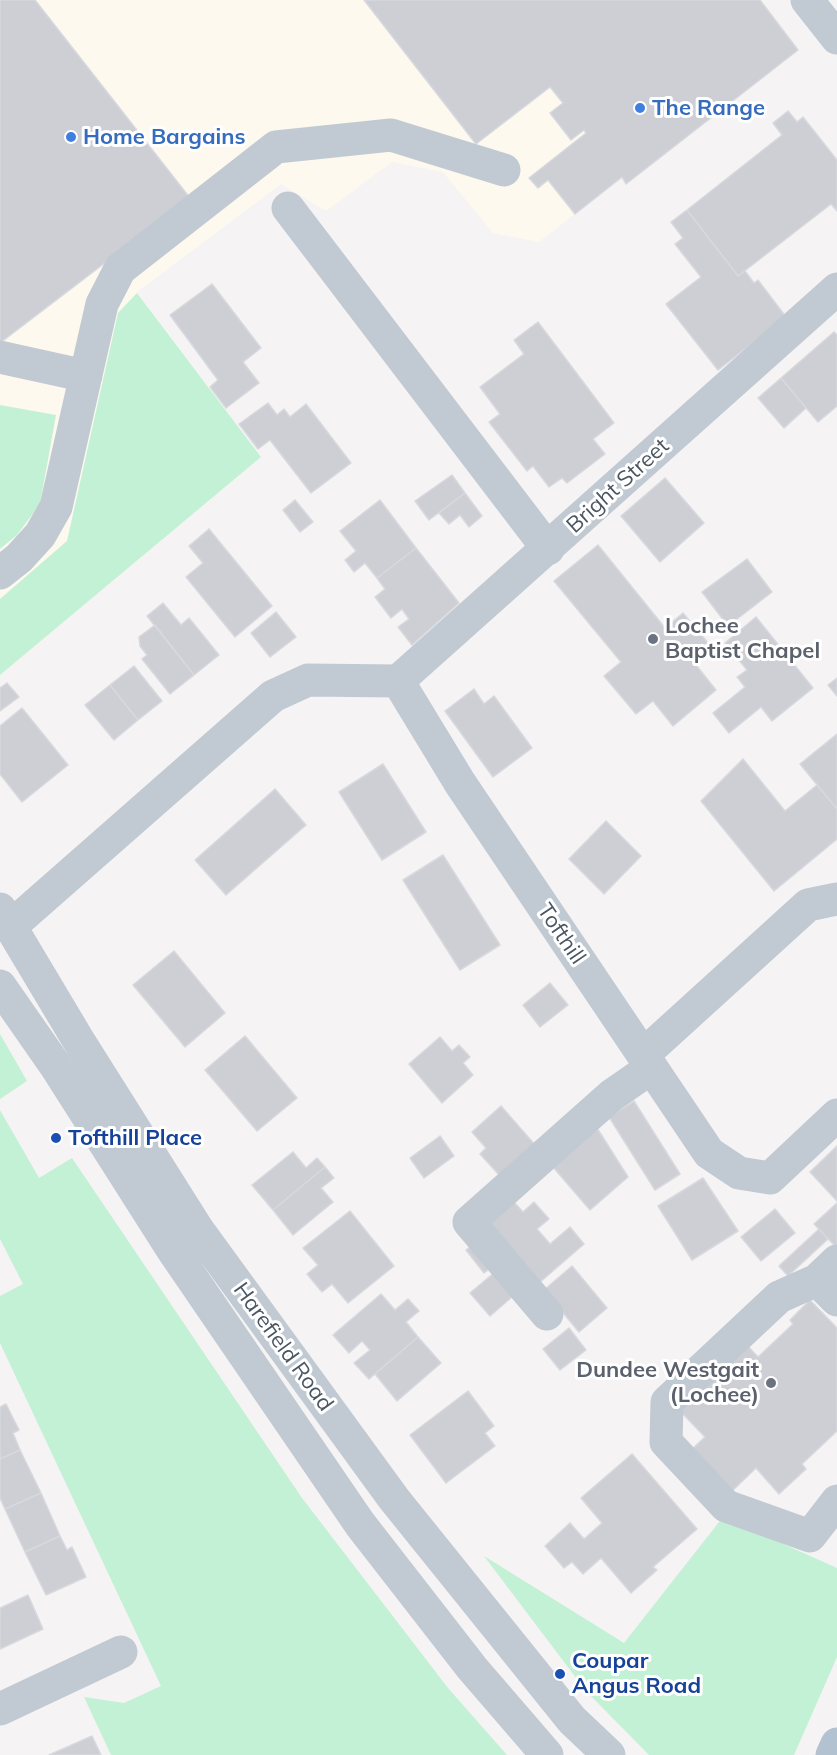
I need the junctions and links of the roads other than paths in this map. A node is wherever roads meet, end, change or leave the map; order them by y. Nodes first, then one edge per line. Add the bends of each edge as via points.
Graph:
1 (807, 0) edge
2 (837, 38) edge
3 (504, 170) dead end
4 (288, 207) dead end
5 (837, 289) edge
6 (0, 357) edge
7 (86, 376) junction
8 (548, 549) junction
9 (0, 573) edge
10 (398, 681) junction
11 (837, 899) edge
12 (5, 918) edge
13 (0, 986) edge
14 (647, 1061) junction
15 (837, 1115) edge
16 (830, 1280) edge
17 (547, 1314) dead end
18 (837, 1501) edge
19 (122, 1652) dead end
20 (0, 1709) edge
21 (837, 1744) edge
22 (547, 1755) edge
23 (609, 1755) edge
24 (832, 1755) edge

1 - 2 street
3 - 7 street via 391,135 276,147 120,269 102,304
4 - 8 street
5 - 8 street, Bright Street
6 - 7 street
7 - 9 street via 56,507 40,535
8 - 10 street, Bright Street
10 - 12 street via 308,680 273,696
10 - 14 street, Tofthill via 460,783
11 - 14 street via 808,905
12 - 23 street, Harefield Road via 76,1038 205,1239 394,1499 572,1719
13 - 22 street, Harefield Road via 172,1249 360,1524 472,1668
14 - 15 street, Tofthill via 709,1154 739,1173 770,1178
14 - 17 street via 470,1222
16 - 18 street via 779,1297 668,1402 666,1442 726,1506 810,1536
19 - 20 street
21 - 24 main road

